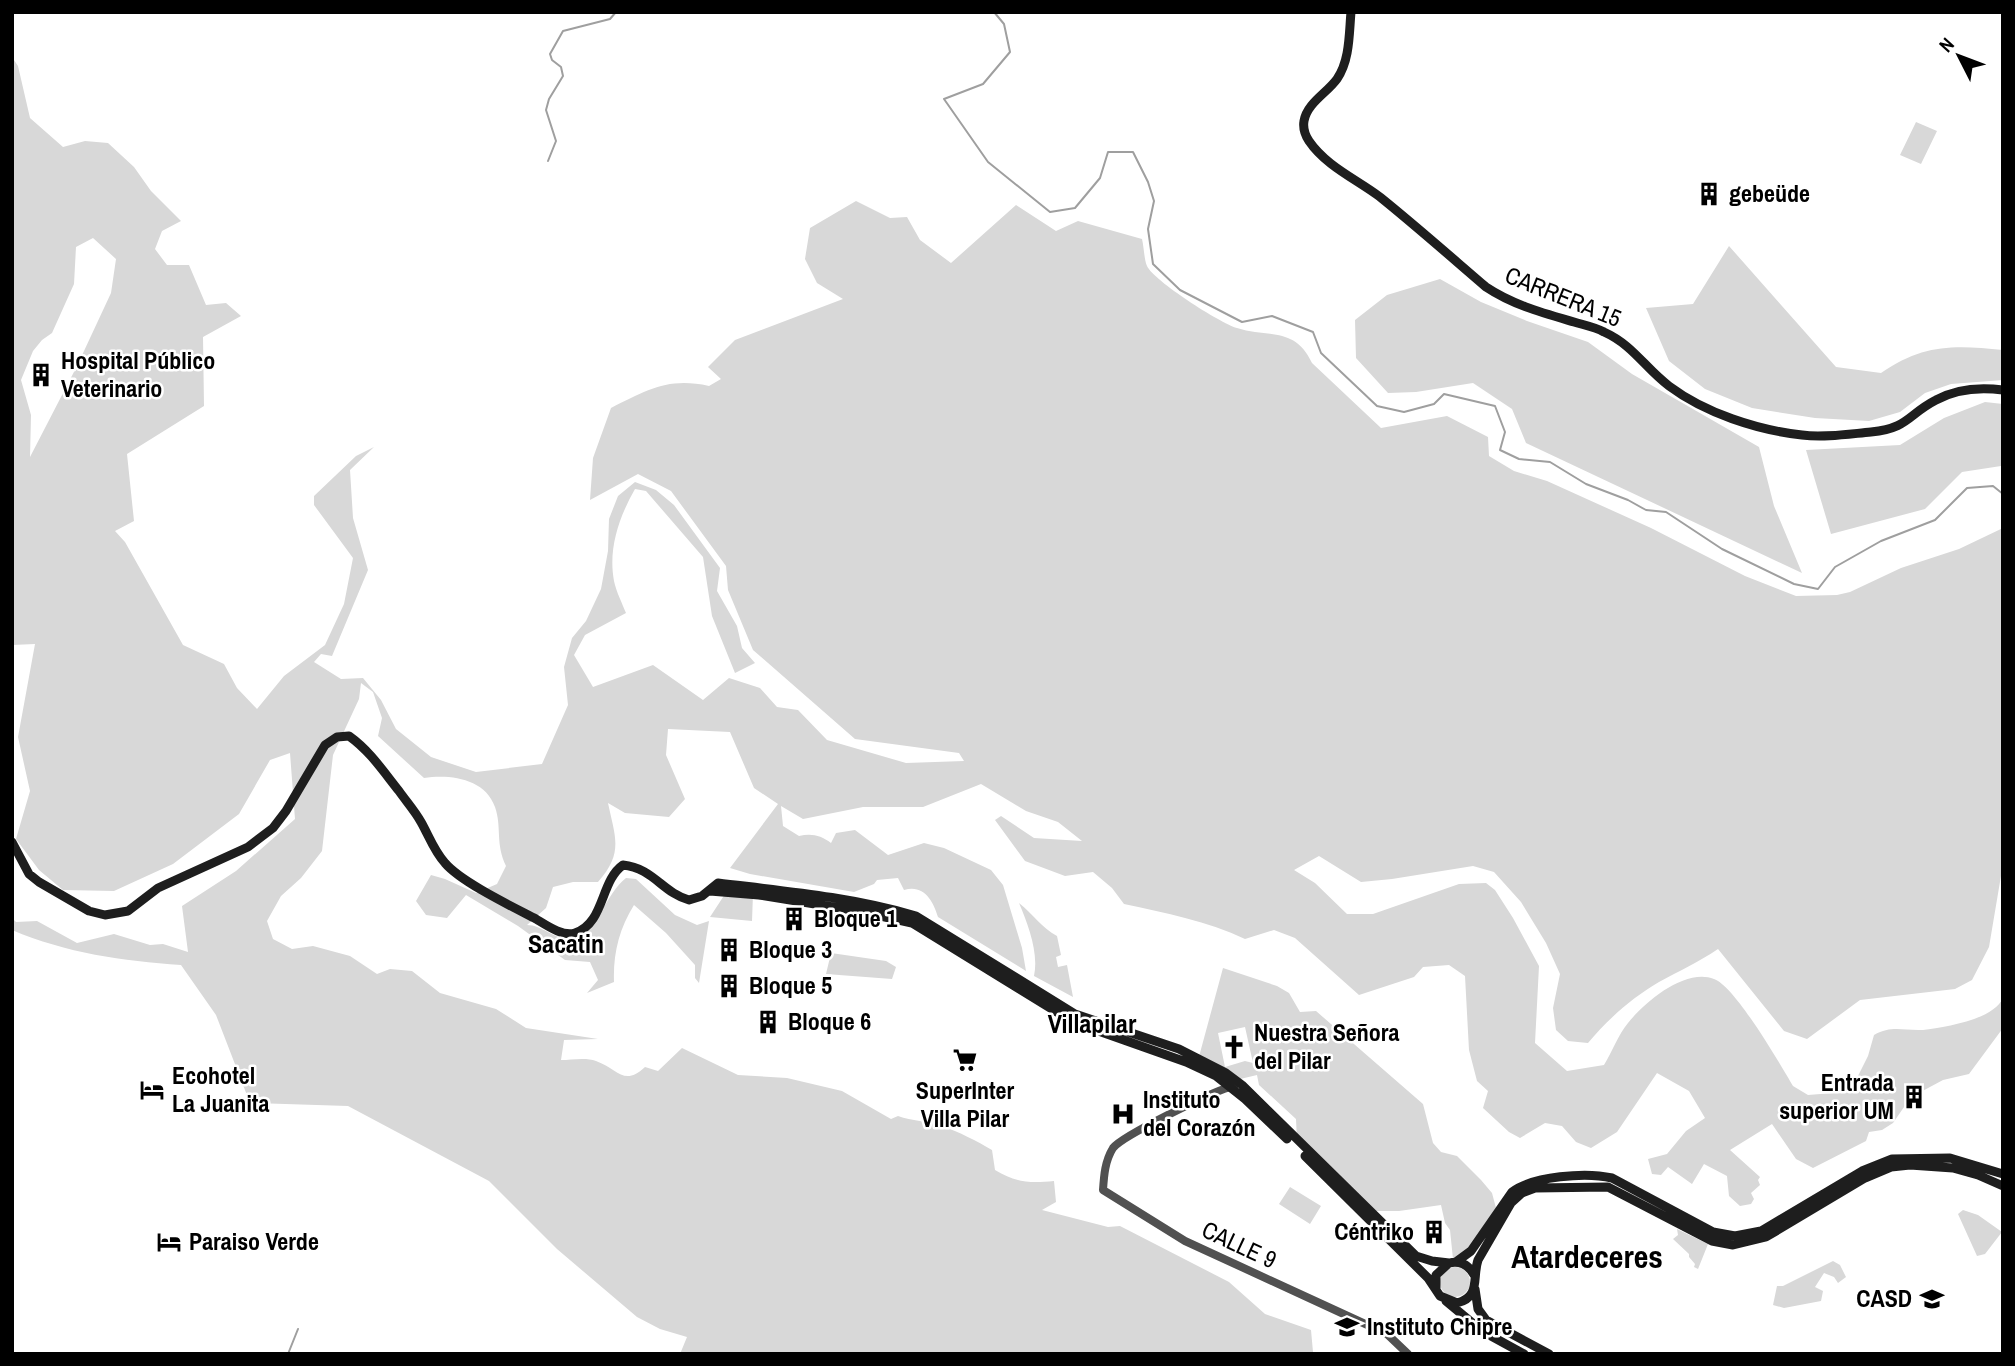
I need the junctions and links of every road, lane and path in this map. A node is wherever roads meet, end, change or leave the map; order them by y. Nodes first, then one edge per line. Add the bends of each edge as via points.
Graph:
1 (1350, 12) edge
2 (2003, 390) edge
3 (12, 842) edge
4 (710, 891) junction
5 (1242, 1085) junction
6 (1230, 1087) junction
7 (2003, 1174) edge
8 (2003, 1186) edge
9 (1452, 1262) junction
10 (1475, 1276) junction
11 (1475, 1289) junction
12 (1437, 1292) junction
13 (1445, 1300) junction
14 (1408, 1354) edge
15 (1524, 1354) edge
16 (1549, 1354) edge

1 - 2 main road, CARRERA 15 via 1344,66 1304,119 1308,140 1328,161 1504,299 1602,331 1620,340 1683,395 1770,430 1804,436 1874,432 1906,423 1935,400 1956,392
3 - 4 main road via 39,882 89,911 105,915 128,911 158,888 248,847 272,828 325,745 349,736 373,757 411,807 447,866 557,931 576,933 589,924 613,874 623,865 643,869 689,901
4 - 5 main road via 718,883 853,901 916,916 1075,1014 1179,1049
4 - 6 main road via 759,895 912,923 1073,1022 1186,1062
5 - 6 street
5 - 9 main road via 1416,1255 1432,1262
6 - 12 main road via 1402,1252
6 - 14 street, CALLE 9 via 1119,1142 1107,1159 1103,1190 1185,1241 1387,1334
7 - 9 main road via 1950,1158 1892,1159 1862,1171 1761,1231 1735,1236 1713,1232 1612,1178 1539,1179 1511,1192 1471,1251
8 - 10 main road via 1953,1168 1891,1167 1766,1237 1733,1245 1712,1241 1608,1187 1535,1188 1511,1203 1482,1251
9 - 10 main road via 1468,1266
9 - 12 main road via 1436,1275
10 - 11 main road
11 - 13 main road via 1457,1303
11 - 16 main road via 1478,1309 1486,1320
12 - 13 main road
13 - 15 main road via 1482,1331

